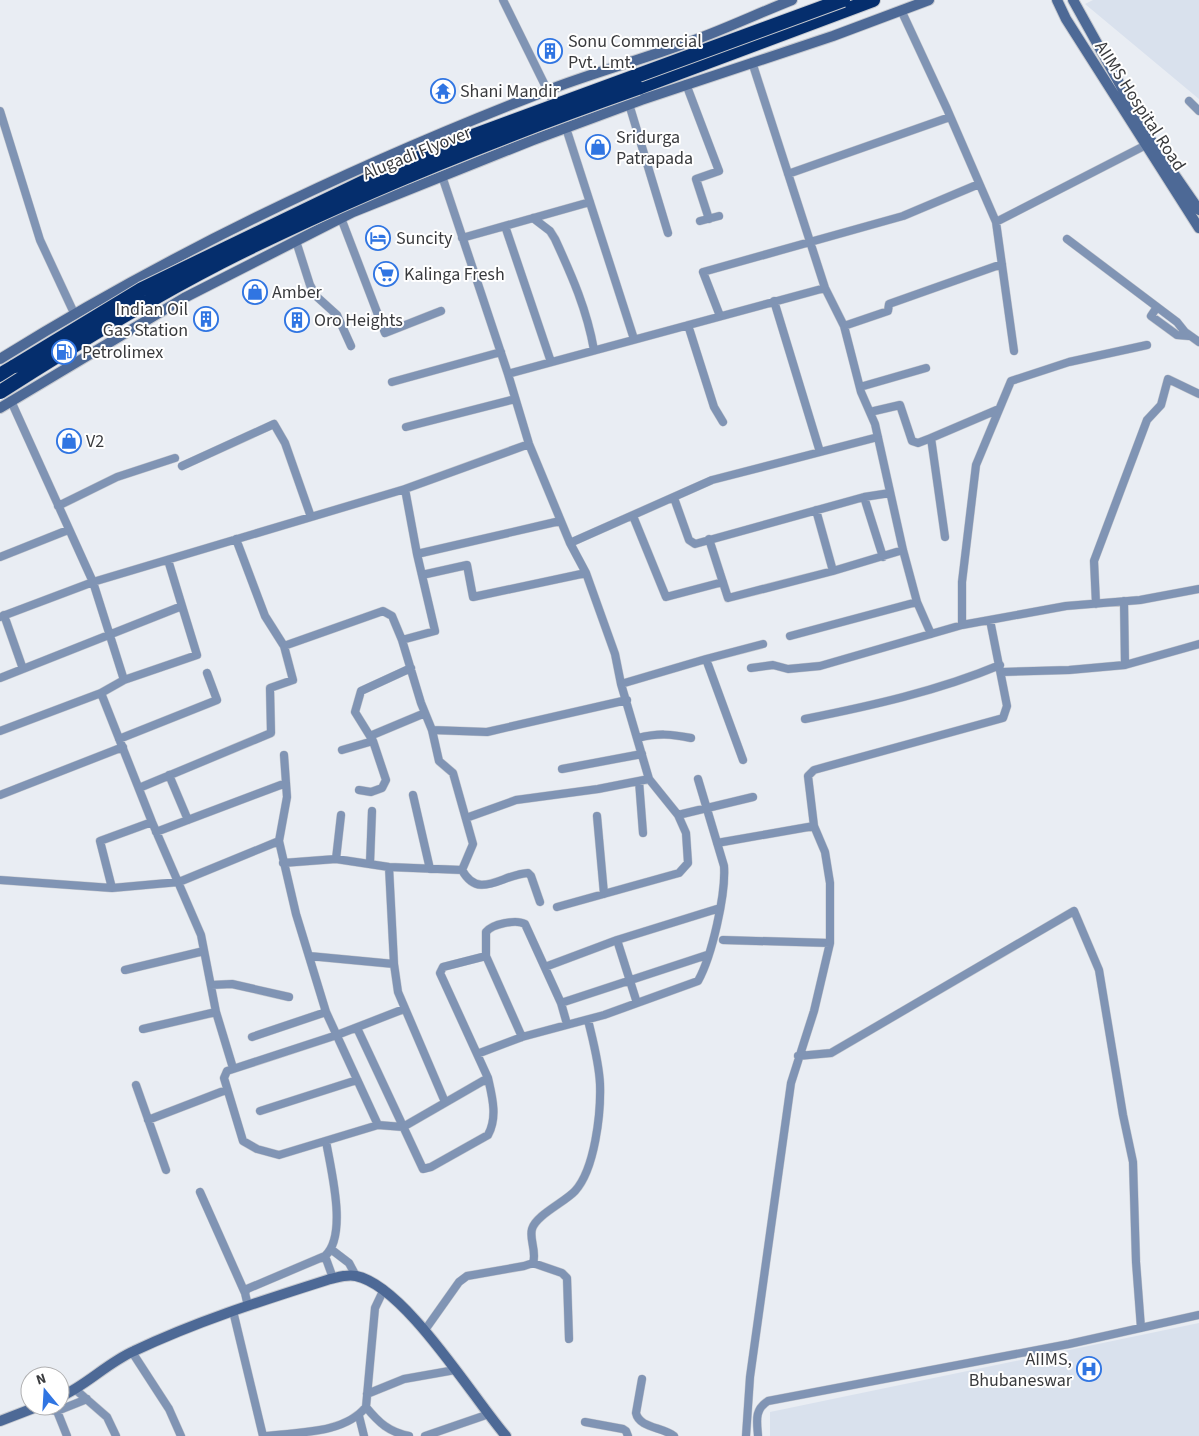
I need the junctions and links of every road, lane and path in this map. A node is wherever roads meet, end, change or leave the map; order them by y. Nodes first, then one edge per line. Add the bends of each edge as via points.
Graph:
1 (792, 0) edge
2 (843, 0) edge
3 (873, 0) edge
4 (929, 0) edge
5 (1057, 0) edge
6 (1073, 0) edge
7 (506, 1) edge
8 (900, 10) junction
9 (752, 62) junction
10 (686, 84) junction
11 (548, 90) junction
12 (1189, 101) dead end
13 (628, 104) junction
14 (1199, 110) edge
15 (0, 111) edge
16 (950, 117) junction
17 (566, 128) junction
18 (1146, 145) junction
19 (788, 174) junction
20 (442, 176) junction
21 (979, 184) junction
22 (1183, 194) junction
23 (590, 202) junction
24 (1197, 204) edge
25 (719, 216) dead end
26 (341, 218) junction
27 (533, 218) junction
28 (709, 219) junction
29 (700, 221) dead end
30 (996, 222) junction
31 (504, 226) junction
32 (1199, 228) edge
33 (668, 233) dead end
34 (462, 238) junction
35 (1067, 239) dead end
36 (296, 241) junction
37 (810, 241) junction
38 (1002, 264) junction
39 (825, 288) junction
40 (774, 301) junction
41 (441, 311) dead end
42 (74, 313) junction
43 (720, 316) junction
44 (688, 325) junction
45 (844, 326) junction
46 (634, 339) junction
47 (1199, 342) edge
48 (1147, 345) dead end
49 (351, 346) dead end
50 (594, 350) junction
51 (1014, 351) dead end
52 (501, 352) junction
53 (0, 360) edge
54 (551, 362) junction
55 (926, 368) dead end
56 (508, 374) junction
57 (0, 375) edge
58 (392, 382) dead end
59 (860, 387) junction
60 (1199, 394) edge
61 (6, 396) edge
62 (515, 400) junction
63 (0, 408) edge
64 (999, 409) junction
65 (870, 412) junction
66 (723, 422) dead end
67 (406, 427) dead end
68 (878, 437) junction
69 (931, 438) junction
70 (529, 444) junction
71 (820, 452) junction
72 (175, 458) dead end
73 (182, 466) dead end
74 (405, 489) junction
75 (890, 493) junction
76 (864, 497) junction
77 (674, 498) junction
78 (58, 506) junction
79 (816, 510) junction
80 (633, 516) junction
81 (311, 517) junction
82 (560, 521) junction
83 (68, 530) junction
84 (945, 537) dead end
85 (236, 539) junction
86 (709, 540) junction
87 (570, 544) junction
88 (903, 550) junction
89 (417, 554) junction
90 (0, 557) edge
91 (883, 557) junction
92 (168, 560) junction
93 (833, 571) junction
94 (586, 573) junction
95 (422, 575) junction
96 (93, 582) junction
97 (723, 582) junction
98 (1199, 589) edge
99 (1124, 601) junction
100 (917, 602) junction
101 (1096, 604) junction
102 (182, 606) junction
103 (2, 616) edge
104 (990, 620) junction
105 (962, 625) junction
106 (931, 634) junction
107 (110, 636) junction
108 (790, 636) dead end
109 (402, 640) junction
110 (762, 644) dead end
111 (1199, 644) edge
112 (284, 646) junction
113 (706, 659) junction
114 (1125, 665) junction
115 (23, 668) junction
116 (411, 668) junction
117 (751, 668) dead end
118 (1001, 668) junction
119 (207, 673) dead end
120 (0, 678) edge
121 (124, 680) junction
122 (621, 684) junction
123 (102, 693) junction
124 (627, 700) junction
125 (425, 712) junction
126 (805, 719) dead end
127 (432, 730) junction
128 (0, 731) edge
129 (638, 738) junction
130 (691, 738) dead end
131 (119, 739) junction
132 (371, 739) junction
133 (123, 747) junction
134 (342, 750) dead end
135 (642, 754) junction
136 (284, 755) dead end
137 (744, 760) dead end
138 (562, 769) dead end
139 (170, 775) junction
140 (649, 779) junction
141 (698, 779) dead end
142 (639, 781) junction
143 (286, 783) junction
144 (138, 788) junction
145 (359, 790) dead end
146 (0, 795) edge
147 (414, 795) dead end
148 (753, 797) dead end
149 (707, 808) junction
150 (372, 811) dead end
151 (341, 815) dead end
152 (678, 815) junction
153 (597, 816) dead end
154 (466, 818) junction
155 (188, 820) junction
156 (152, 822) junction
157 (814, 826) junction
158 (156, 832) junction
159 (643, 833) dead end
160 (279, 841) junction
161 (717, 843) junction
162 (336, 859) junction
163 (283, 863) junction
164 (370, 863) junction
165 (389, 867) junction
166 (430, 869) junction
167 (462, 870) junction
168 (0, 880) edge
169 (179, 882) junction
170 (112, 888) junction
171 (604, 894) junction
172 (540, 902) dead end
173 (557, 907) dead end
174 (720, 908) junction
175 (617, 940) junction
176 (723, 940) dead end
177 (830, 943) junction
178 (204, 951) junction
179 (707, 955) junction
180 (309, 956) junction
181 (486, 956) junction
182 (394, 964) junction
183 (545, 967) junction
184 (125, 970) dead end
185 (630, 981) junction
186 (211, 985) junction
187 (289, 997) dead end
188 (637, 1002) junction
189 (561, 1003) junction
190 (404, 1009) junction
191 (216, 1012) junction
192 (326, 1012) junction
193 (588, 1020) junction
194 (567, 1024) junction
195 (357, 1028) junction
196 (143, 1029) dead end
197 (337, 1035) junction
198 (252, 1037) dead end
199 (522, 1037) junction
200 (477, 1054) junction
201 (798, 1056) junction
202 (233, 1068) junction
203 (488, 1078) junction
204 (357, 1080) junction
205 (136, 1085) dead end
206 (226, 1090) junction
207 (445, 1102) junction
208 (260, 1111) dead end
209 (148, 1120) junction
210 (378, 1125) junction
211 (403, 1127) junction
212 (326, 1142) junction
213 (166, 1170) dead end
214 (200, 1192) dead end
215 (332, 1250) junction
216 (325, 1256) junction
217 (533, 1263) junction
218 (356, 1276) junction
219 (333, 1278) junction
220 (384, 1289) junction
221 (245, 1293) junction
222 (248, 1306) junction
223 (232, 1311) junction
224 (1199, 1315) edge
225 (1141, 1328) junction
226 (425, 1330) junction
227 (569, 1339) dead end
228 (132, 1352) junction
229 (455, 1370) junction
230 (642, 1379) dead end
231 (76, 1390) junction
232 (70, 1393) edge
233 (367, 1394) junction
234 (87, 1399) junction
235 (70, 1405) edge
236 (366, 1407) junction
237 (20, 1413) edge
238 (489, 1414) junction
239 (60, 1416) edge
240 (359, 1416) junction
241 (0, 1421) edge
242 (585, 1422) dead end
243 (67, 1436) edge
244 (116, 1436) edge
245 (182, 1436) edge
246 (265, 1436) edge
247 (364, 1436) edge
248 (410, 1436) edge
249 (424, 1436) edge
250 (506, 1436) edge
251 (628, 1436) edge
252 (674, 1436) edge
253 (746, 1436) edge
254 (758, 1436) edge

1 - 11 street via 680,46
2 - 57 highway, Alugadi Flyover, bridge via 459,141 372,178 142,289
3 - 61 highway, Alugadi Flyover, bridge via 383,186 220,262 143,304
4 - 8 street
5 - 18 street, AIIMS Hospital Road
6 - 22 street, AIIMS Hospital Road
7 - 11 street
8 - 9 street
8 - 16 street
9 - 10 street
9 - 19 street
10 - 13 street
10 - 28 street via 719,171 696,179
11 - 17 street
11 - 42 street via 345,174 199,244
12 - 14 street
13 - 17 street
13 - 33 street
15 - 42 street via 40,240
16 - 19 street
16 - 21 street
17 - 20 street
17 - 23 street
18 - 22 street, AIIMS Hospital Road
18 - 30 street
19 - 37 street
20 - 26 street
20 - 34 street
21 - 30 street
21 - 37 street via 903,216
22 - 24 street, AIIMS Hospital Road
22 - 32 street, AIIMS Hospital Road
23 - 27 street
23 - 46 street
25 - 28 street
26 - 36 street
26 - 41 street via 385,332
27 - 31 street
27 - 50 street via 555,239 580,296
28 - 29 street
30 - 38 street
31 - 34 street
31 - 54 street
34 - 52 street
35 - 47 street
36 - 49 street via 310,285 316,296 337,315
36 - 61 street via 184,298
37 - 39 street
37 - 43 street via 703,272
38 - 45 street via 889,304 888,311
38 - 51 street
39 - 40 street
39 - 45 street
40 - 43 street
40 - 71 street
42 - 53 street
43 - 44 street
44 - 46 street
44 - 66 street via 714,407
45 - 59 street
46 - 50 street
48 - 64 street via 1069,362 1011,381
50 - 54 street
52 - 56 street
52 - 58 street
54 - 56 street
55 - 59 street
56 - 62 street
59 - 65 street
60 - 101 street via 1168,379 1161,405 1147,420 1094,561
61 - 63 street
61 - 78 street
62 - 67 street
62 - 70 street
64 - 69 street
64 - 105 street via 976,465 971,492 962,582
65 - 68 street
65 - 69 street via 900,405 912,441 918,443
68 - 71 street
68 - 75 street
69 - 84 street
70 - 74 street
70 - 82 street
71 - 77 street via 712,480
72 - 78 street via 117,478
73 - 81 street via 274,424 285,443
74 - 81 street
74 - 89 street
75 - 76 street
75 - 88 street
76 - 79 street
76 - 91 street
77 - 80 street
77 - 86 street via 691,542
78 - 83 street
79 - 86 street
79 - 93 street
80 - 87 street
80 - 97 street via 666,597
81 - 85 street
82 - 87 street
82 - 89 street
83 - 90 street
83 - 96 street
85 - 92 street
85 - 112 street via 265,616
86 - 97 street
87 - 94 street
88 - 91 street
88 - 100 street
89 - 95 street
91 - 93 street
92 - 96 street
92 - 102 street
93 - 97 street via 728,598
94 - 95 street via 473,597 467,565
94 - 122 street via 615,654
95 - 109 street via 435,631
96 - 103 street
96 - 107 street
98 - 99 street
99 - 101 street
99 - 114 street
100 - 106 street
100 - 108 street
101 - 104 street
102 - 107 street
102 - 121 street via 197,656
103 - 115 street
104 - 105 street
104 - 118 street
105 - 106 street
106 - 117 street via 820,666
107 - 115 street
107 - 121 street
109 - 112 street via 392,616 383,611
109 - 116 street
110 - 113 street
111 - 114 street
112 - 139 street via 293,680 270,688 271,733
113 - 122 street
113 - 137 street
114 - 118 street via 1069,670
115 - 120 street
116 - 125 street
116 - 132 street via 361,691 355,712
118 - 126 street via 872,706
118 - 157 street via 1007,706 1003,718 810,772
119 - 131 street via 217,700
121 - 123 street
122 - 124 street
123 - 128 street
123 - 131 street
124 - 127 street via 487,732
124 - 129 street
125 - 127 street
125 - 132 street
127 - 154 street via 441,764 451,768 453,773
129 - 130 street via 658,734
129 - 135 street
131 - 133 street
132 - 134 street
132 - 145 street via 385,785 371,792
133 - 144 street
133 - 146 street
135 - 138 street
135 - 140 street
136 - 143 street
139 - 144 street
139 - 155 street
140 - 142 street
140 - 152 street
141 - 149 street
142 - 154 street via 516,800
142 - 159 street
143 - 155 street
143 - 160 street via 286,810
144 - 156 street
147 - 166 street
148 - 149 street
149 - 152 street
149 - 161 street
150 - 164 street
151 - 162 street
152 - 171 street via 686,833 688,857 685,867 680,872
153 - 171 street
154 - 167 street via 473,844
155 - 158 street
156 - 158 street
156 - 170 street via 100,841
157 - 161 street
157 - 177 street via 825,852 830,883
158 - 169 street
160 - 163 street
160 - 169 street
161 - 174 street via 725,880
162 - 163 street
162 - 164 street
163 - 180 street
164 - 165 street
165 - 166 street
165 - 182 street
166 - 167 street
167 - 172 street via 471,883 481,886 528,873
168 - 170 street
169 - 170 street
169 - 178 street via 201,935
171 - 173 street
174 - 175 street
174 - 179 street
175 - 183 street
175 - 185 street
176 - 177 street
177 - 201 street via 814,1011
178 - 184 street
178 - 186 street
179 - 185 street
179 - 188 street via 698,981
180 - 182 street
180 - 192 street
181 - 183 street via 488,929 522,922
181 - 199 street
181 - 200 street via 443,967 440,973
182 - 190 street
183 - 189 street
185 - 188 street
185 - 189 street
186 - 187 street via 232,984
186 - 191 street
188 - 193 street
189 - 194 street
190 - 195 street
190 - 207 street
191 - 196 street
191 - 202 street
192 - 197 street
192 - 198 street
193 - 194 street
193 - 217 street via 600,1084 591,1156 575,1191 535,1222 532,1228
194 - 199 street
195 - 197 street
195 - 211 street
197 - 202 street
197 - 204 street
199 - 200 street
200 - 203 street
201 - 225 street via 831,1053 1074,911 1099,970 1122,1115 1133,1162
201 - 253 street via 791,1083 767,1249 750,1377
202 - 206 street via 225,1074
203 - 207 street
203 - 211 street via 494,1118 488,1135 423,1169
204 - 208 street
204 - 210 street
205 - 209 street
206 - 209 street
206 - 212 street via 246,1144 280,1155
207 - 211 street
209 - 213 street
210 - 211 street
210 - 212 street
212 - 215 street via 336,1205
214 - 221 street
215 - 216 street
215 - 218 street via 349,1263
216 - 219 street
216 - 221 street via 253,1285
217 - 226 street via 468,1276 459,1282
217 - 227 street via 562,1273 567,1278
218 - 219 street
218 - 220 street
219 - 222 street
220 - 226 street
220 - 233 street via 375,1308
221 - 222 street
222 - 223 street
223 - 228 street
223 - 246 street
224 - 225 street
225 - 254 street via 768,1401 757,1412
226 - 229 street
228 - 231 street
228 - 245 street
229 - 233 street via 404,1379
229 - 238 street
230 - 252 street via 637,1418
231 - 232 street
231 - 234 street
233 - 236 street
234 - 235 street
234 - 244 street via 107,1417
236 - 240 street
236 - 248 street via 383,1426
237 - 241 street
238 - 249 street
238 - 250 street
239 - 243 street
240 - 246 street via 330,1428
240 - 247 street
242 - 251 street via 622,1429

